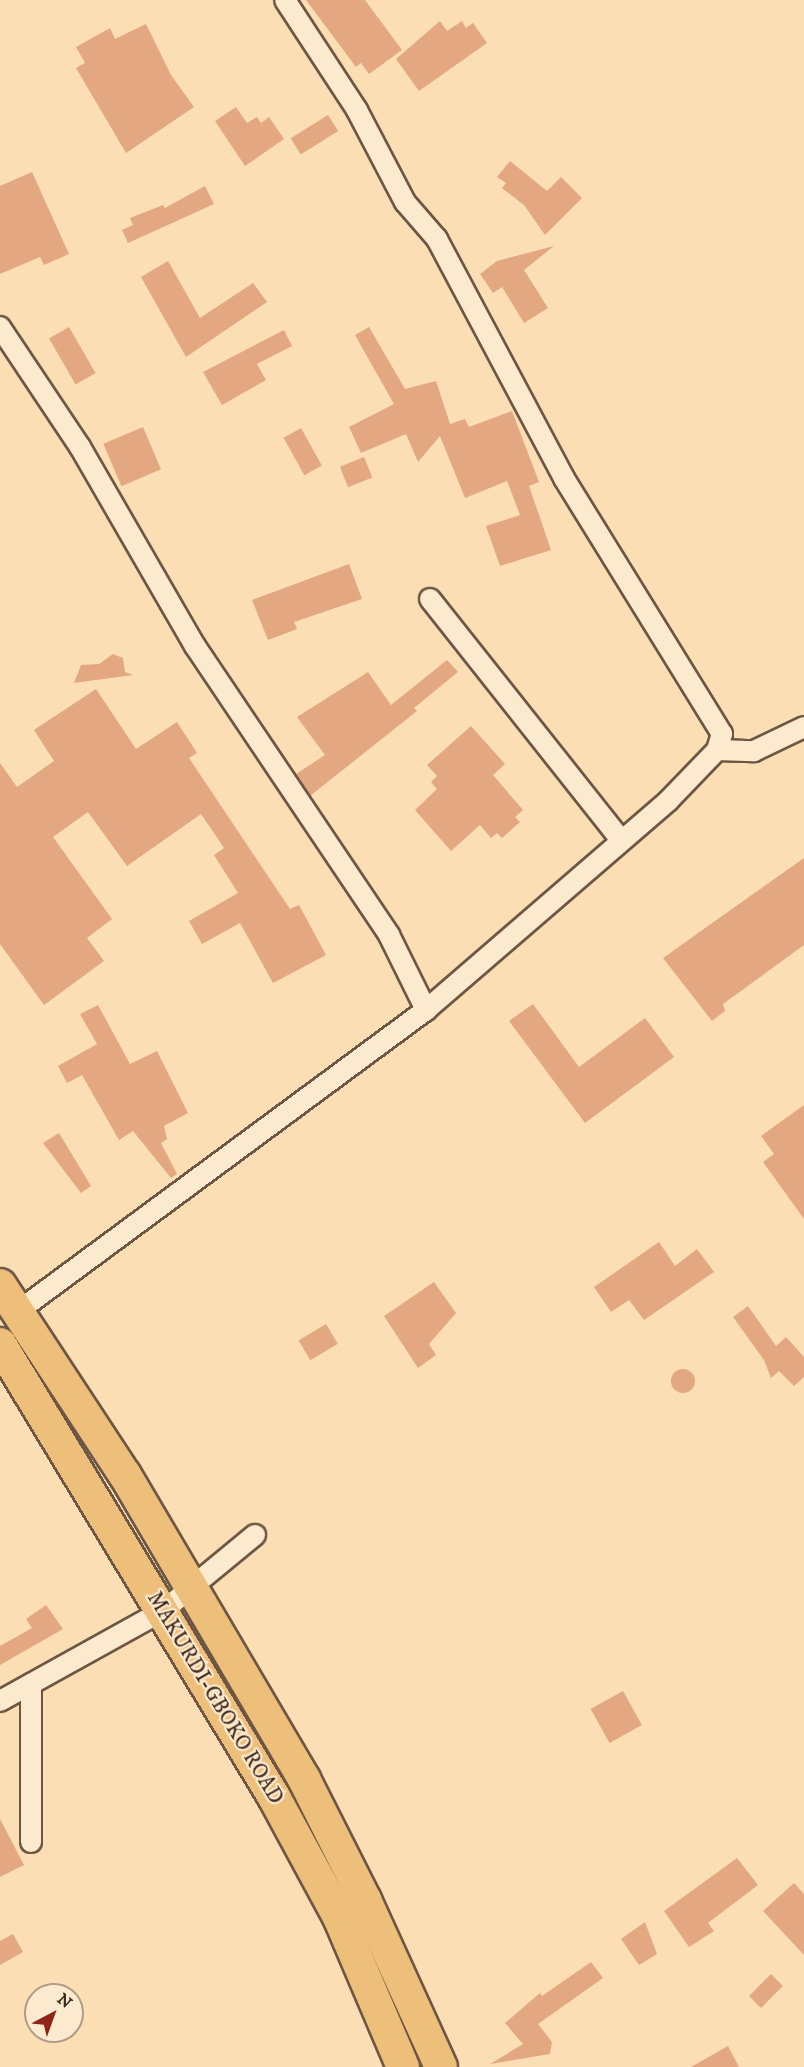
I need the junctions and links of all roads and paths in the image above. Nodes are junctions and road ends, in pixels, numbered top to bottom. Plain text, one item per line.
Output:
1 (285, 0) edge
2 (0, 327) edge
3 (430, 600) dead end
4 (804, 727) edge
5 (717, 750) junction
6 (621, 840) junction
7 (426, 1010) junction
8 (0, 1285) edge
9 (17, 1312) junction
10 (0, 1344) edge
11 (255, 1535) dead end
12 (194, 1589) junction
13 (164, 1610) junction
14 (31, 1684) junction
15 (0, 1701) edge
16 (32, 1842) dead end
17 (402, 2067) edge
18 (441, 2067) edge

1 - 5 street
2 - 7 street
3 - 6 street
4 - 5 street
5 - 6 street
6 - 7 street
7 - 9 street
8 - 9 main road
9 - 12 main road
10 - 13 main road, MAKURDI-GBOKO ROAD
11 - 12 street
12 - 13 street
12 - 18 main road
13 - 14 street
13 - 17 main road, MAKURDI-GBOKO ROAD
14 - 15 street
14 - 16 street

